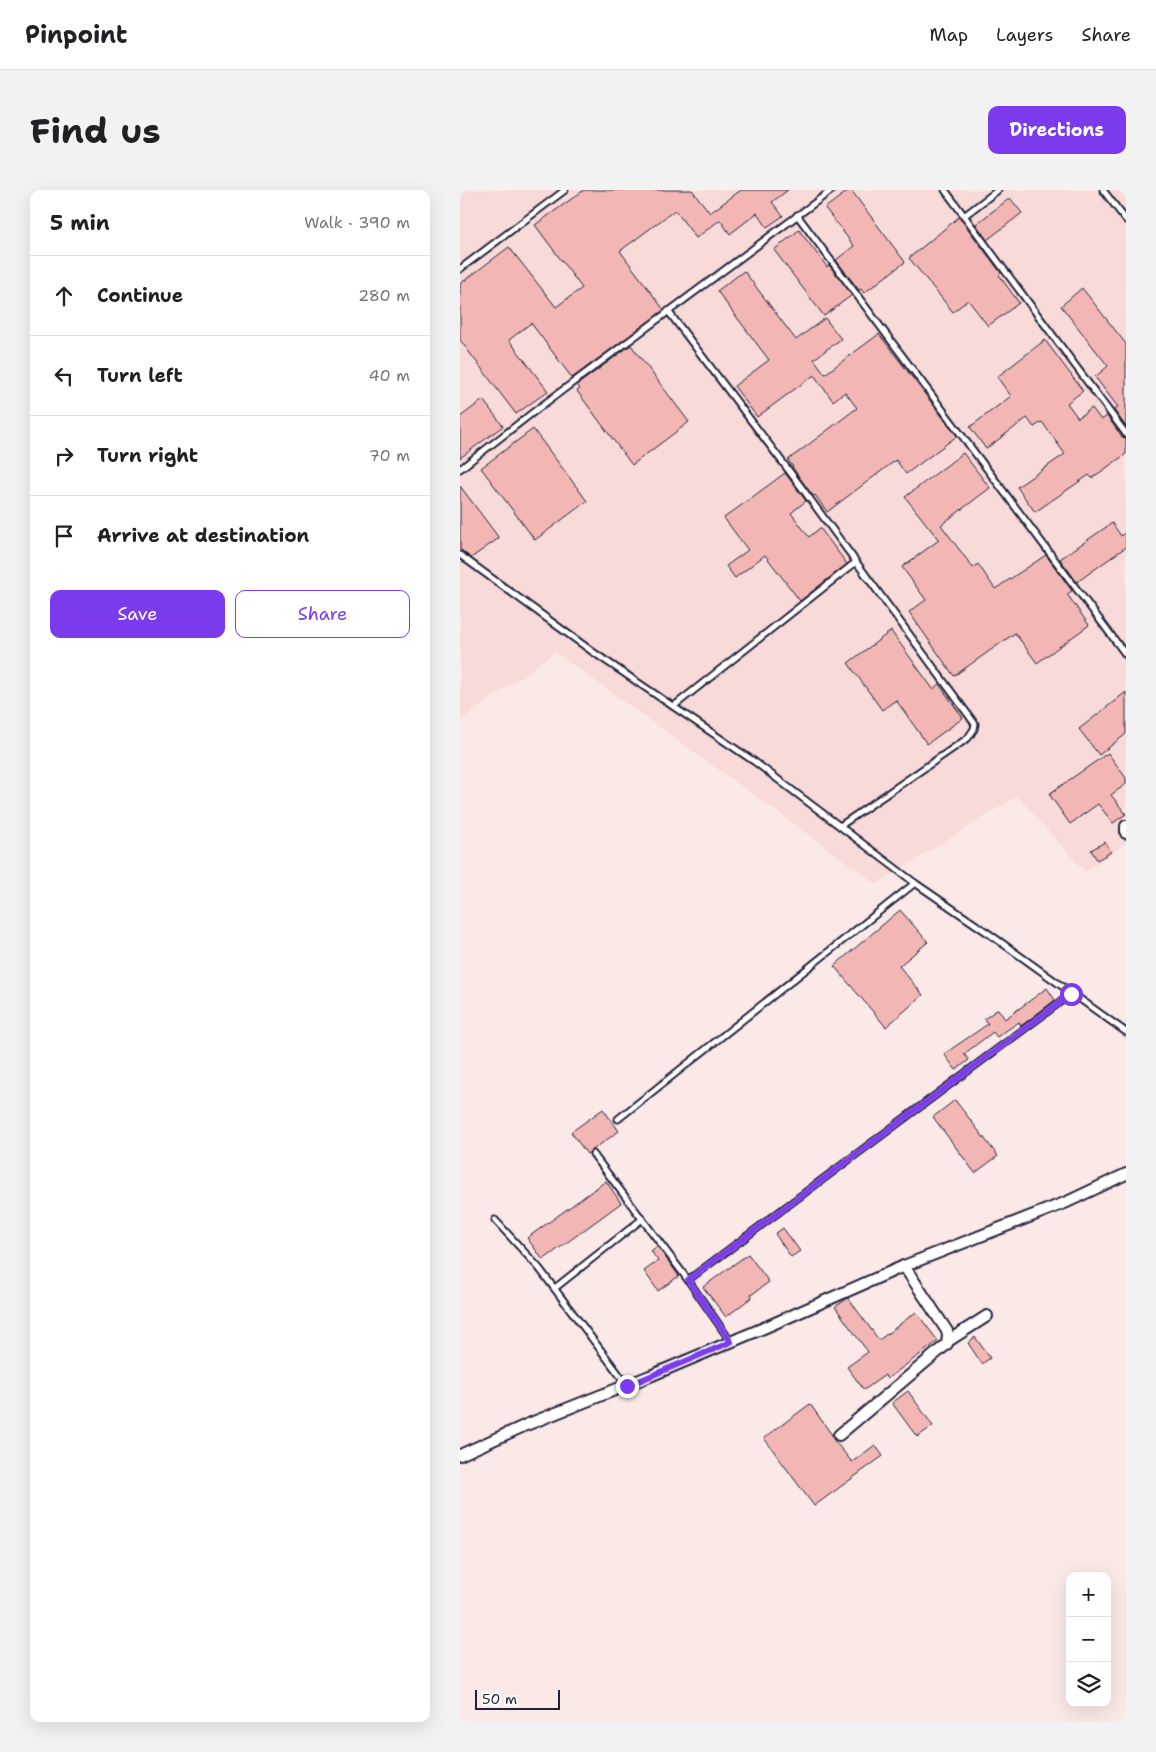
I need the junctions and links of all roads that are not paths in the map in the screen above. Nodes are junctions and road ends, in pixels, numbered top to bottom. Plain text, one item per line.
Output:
1 (565, 190) edge
2 (832, 190) edge
3 (945, 190) edge
4 (998, 190) edge
5 (1103, 190) edge
6 (797, 215) junction
7 (964, 216) junction
8 (1126, 220) edge
9 (460, 269) edge
10 (668, 311) junction
11 (1126, 434) edge
12 (460, 470) edge
13 (460, 555) edge
14 (856, 562) junction
15 (1126, 655) edge
16 (674, 706) junction
17 (840, 826) junction
18 (1126, 826) edge
19 (1126, 833) edge
20 (915, 883) junction
21 (1071, 994) junction
22 (1126, 1032) edge
23 (618, 1120) dead end
24 (593, 1154) dead end
25 (1126, 1174) edge
26 (495, 1220) dead end
27 (641, 1220) junction
28 (904, 1266) junction
29 (688, 1280) junction
30 (554, 1288) junction
31 (987, 1316) dead end
32 (948, 1341) junction
33 (731, 1342) junction
34 (627, 1386) junction
35 (839, 1435) dead end
36 (460, 1455) edge

1 - 9 lane
2 - 6 lane
3 - 7 lane
4 - 7 lane
5 - 8 lane
6 - 10 lane
6 - 15 lane
7 - 11 lane
10 - 12 lane
10 - 14 lane
13 - 16 lane
14 - 16 lane
14 - 17 lane
16 - 17 lane
17 - 20 lane
18 - 19 street
20 - 21 lane
20 - 23 lane
21 - 22 lane
21 - 29 lane
24 - 27 lane
25 - 28 street
26 - 30 lane
27 - 29 lane
27 - 30 lane
28 - 32 street
28 - 33 street
29 - 33 lane
30 - 34 lane
31 - 32 street
32 - 35 street
33 - 34 street
34 - 36 street

